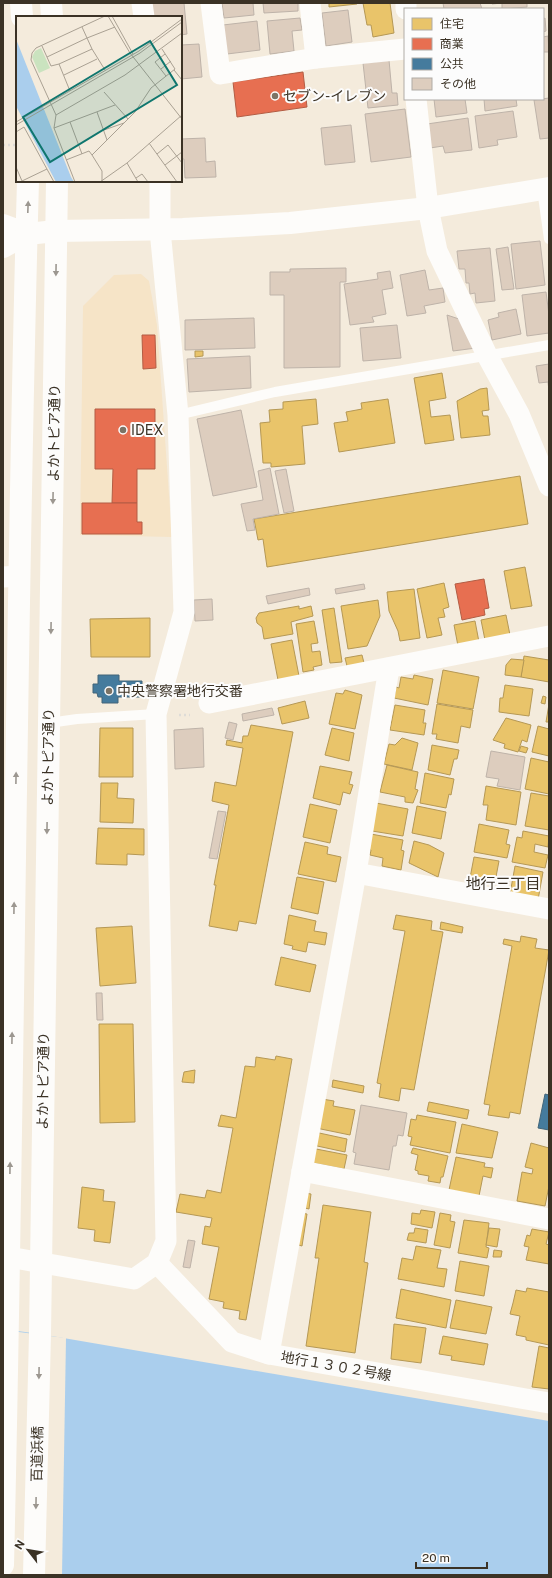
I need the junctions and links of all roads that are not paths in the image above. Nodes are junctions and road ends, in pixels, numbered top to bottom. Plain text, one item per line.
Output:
1 (21, 3) edge
2 (52, 3) edge
3 (142, 3) edge
4 (211, 3) edge
5 (310, 3) edge
6 (22, 16) edge
7 (52, 16) edge
8 (144, 16) edge
9 (404, 49) edge
10 (316, 58) junction
11 (416, 100) edge
12 (28, 182) edge
13 (57, 182) edge
14 (160, 182) edge
15 (545, 188) edge
16 (428, 208) junction
17 (3, 225) edge
18 (160, 230) junction
19 (56, 231) junction
20 (27, 234) junction
21 (549, 239) edge
22 (3, 246) edge
23 (549, 345) edge
24 (488, 357) junction
25 (178, 415) junction
26 (549, 486) edge
27 (11, 576) edge
28 (549, 636) edge
29 (389, 668) junction
30 (209, 703) road end
31 (156, 714) junction
32 (49, 724) junction
33 (356, 873) junction
34 (549, 909) edge
35 (8, 1004) edge
36 (302, 1171) junction
37 (549, 1219) edge
38 (6, 1256) edge
39 (40, 1263) junction
40 (157, 1263) junction
41 (40, 1334) joint
42 (269, 1354) junction
43 (549, 1403) edge
44 (3, 1564) edge
45 (34, 1575) edge

1 - 6 street
2 - 7 street
3 - 8 street
4 - 10 street
5 - 10 street
9 - 10 street
11 - 16 street
20 -> 12 street
13 - 19 street, よかトピア通り
14 - 18 street
15 - 16 street
15 - 21 lane
16 - 18 street
16 - 24 street
17 - 20 street
18 - 19 street
18 - 25 street
19 - 20 street
19 -> 32 street, よかトピア通り
20 - 22 street
20 - 27 street
23 - 24 lane
24 - 25 lane
24 - 26 street
25 - 31 street
35 -> 27 street
28 - 29 street
29 - 30 street
29 - 33 street
31 - 32 lane
31 - 40 street
32 -> 39 street, よかトピア通り
33 - 34 street
33 - 36 street
38 -> 35 street
36 - 37 street
36 - 42 street
38 - 39 street
38 - 44 street
39 - 40 street
39 - 41 street, よかトピア通り
40 - 42 street, 地行１３０２号線
41 -> 45 street, 百道浜橋
42 - 43 street, 地行１３０２号線

